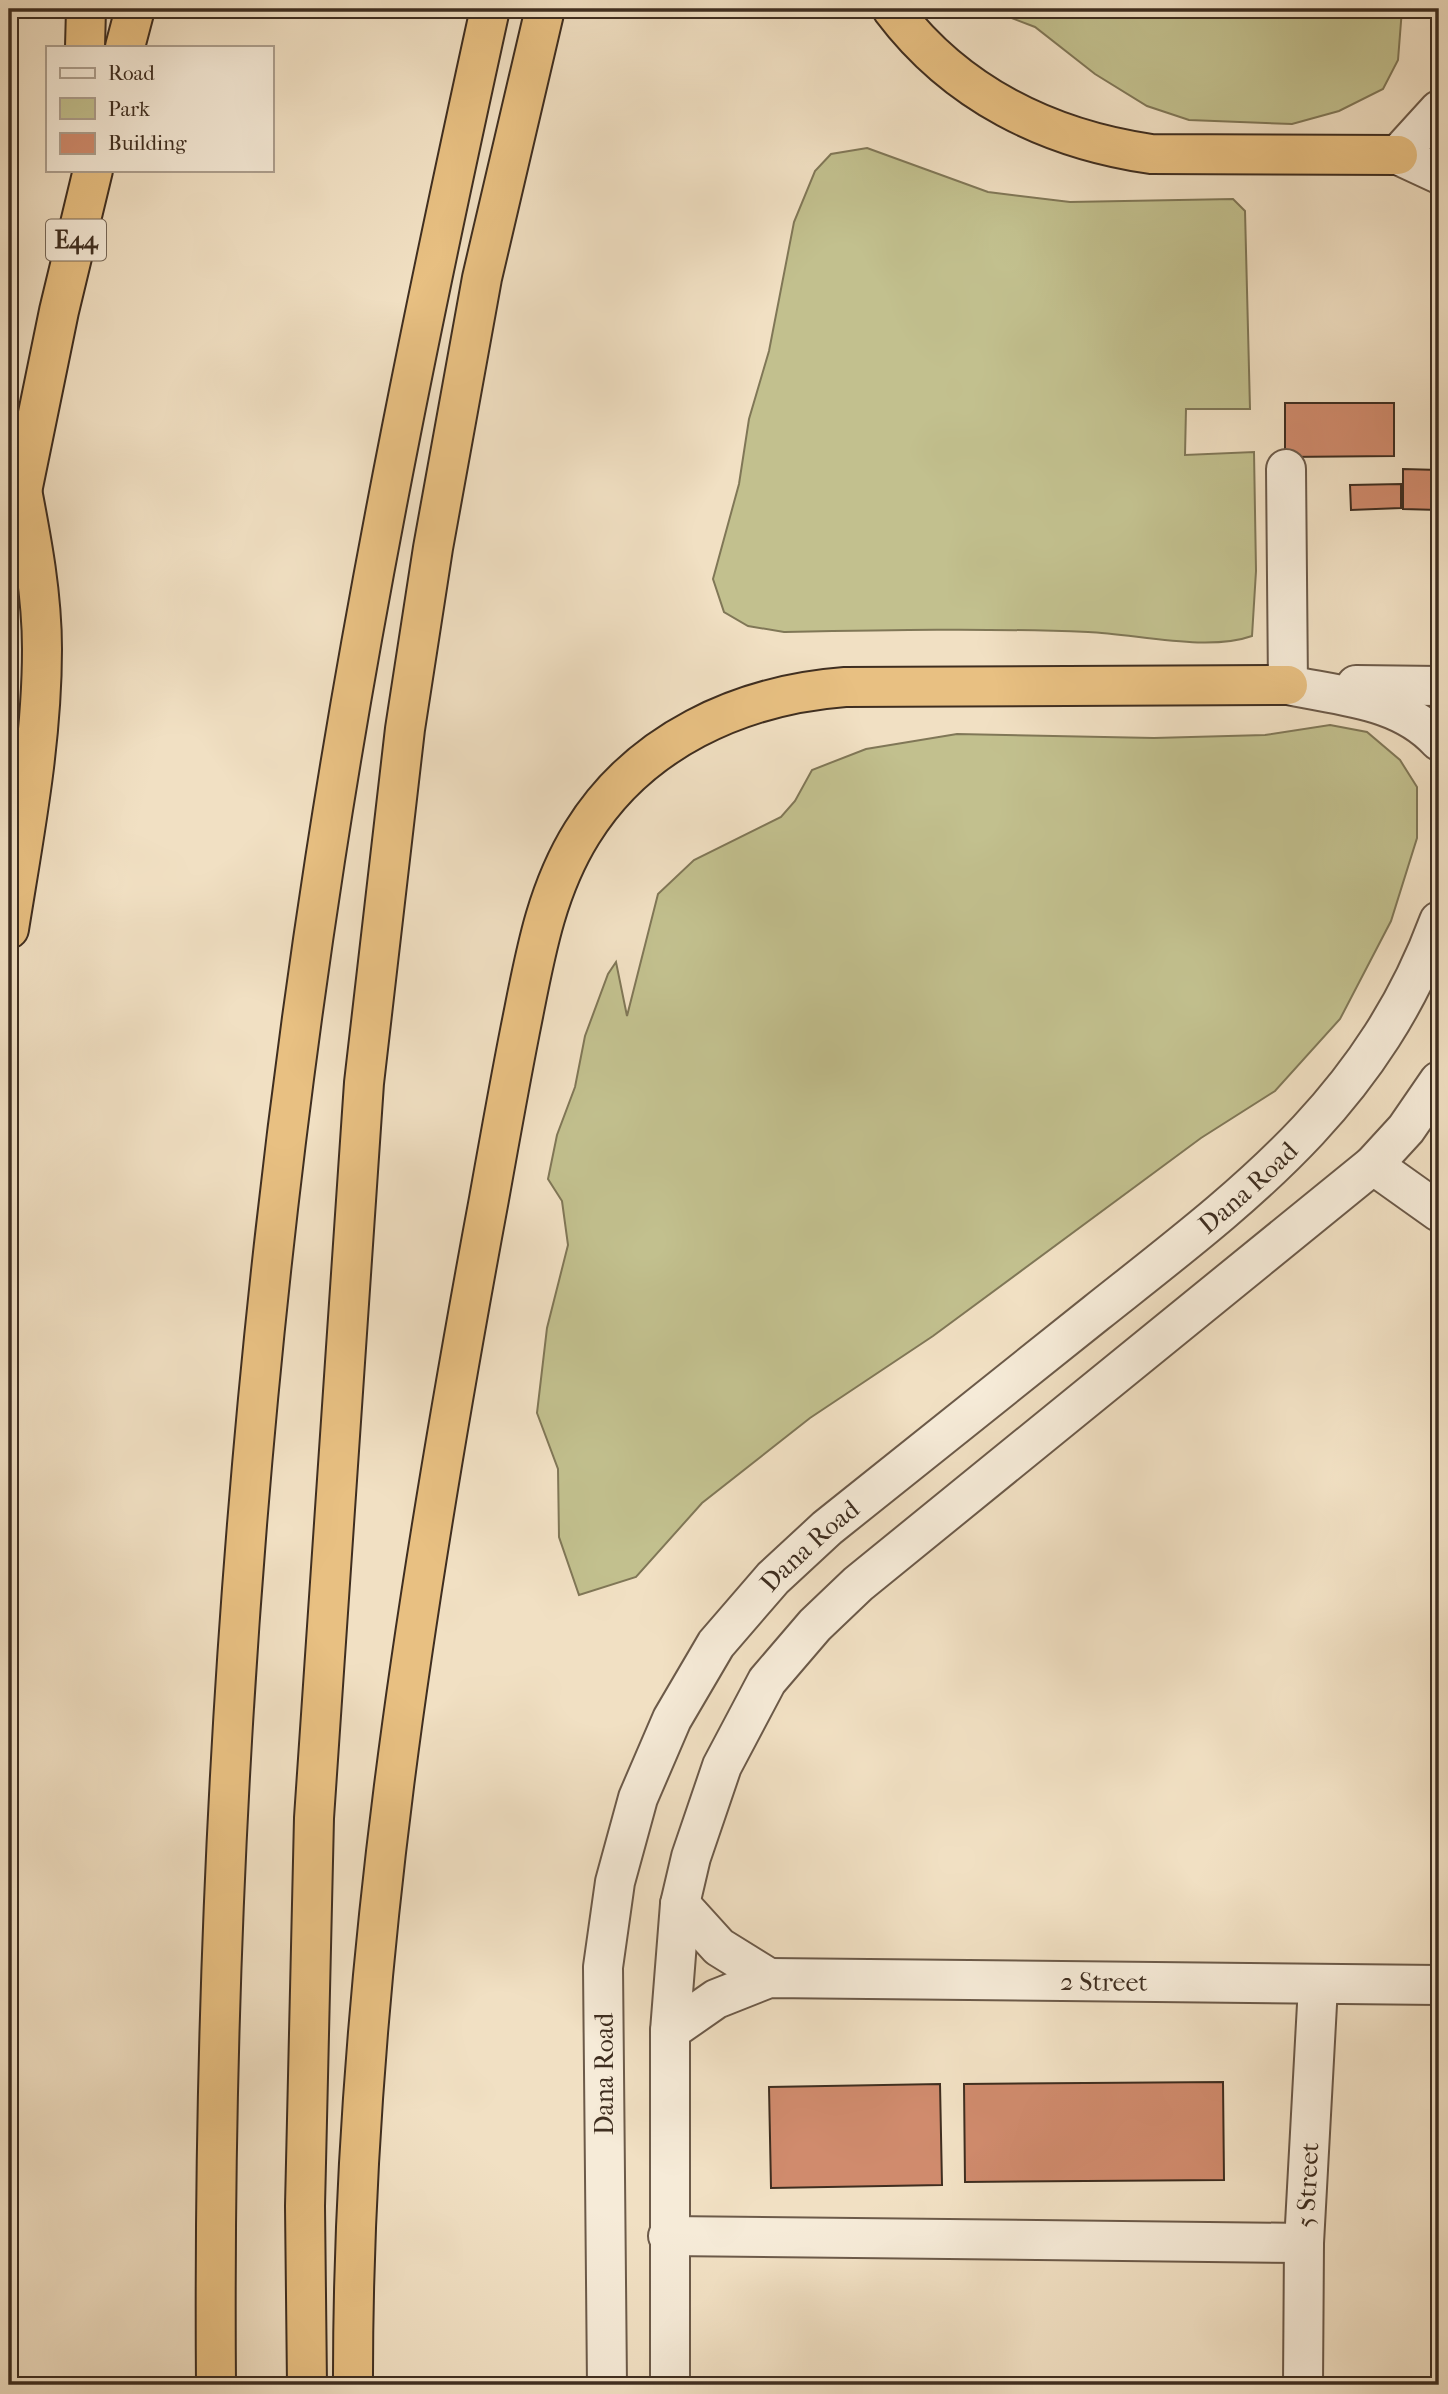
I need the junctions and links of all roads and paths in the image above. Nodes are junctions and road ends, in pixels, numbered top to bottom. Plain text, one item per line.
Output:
1 (86, 9) edge
2 (135, 9) edge
3 (490, 9) edge
4 (545, 9) edge
5 (892, 9) edge
6 (85, 46) edge
7 (125, 46) edge
8 (1439, 110) edge
9 (1398, 155) junction
10 (1439, 155) edge
11 (93, 172) edge
12 (1439, 174) edge
13 (1286, 469) dead end
14 (22, 490) junction
15 (9, 562) edge
16 (1287, 685) junction
17 (1439, 686) edge
18 (1439, 741) edge
19 (1439, 921) edge
20 (9, 929) edge
21 (1439, 1082) edge
22 (1373, 1165) junction
23 (1439, 1212) edge
24 (680, 1904) junction
25 (769, 1978) junction
26 (1439, 1985) edge
27 (1318, 1986) junction
28 (670, 2031) junction
29 (668, 2236) junction
30 (1304, 2243) junction
31 (216, 2385) edge
32 (307, 2385) edge
33 (353, 2385) edge
34 (607, 2385) edge
35 (670, 2385) edge
36 (1303, 2385) edge

1 - 6 highway
2 - 7 highway
3 - 31 highway
4 - 32 highway
5 - 9 highway
8 - 9 street
9 - 10 street
9 - 12 street
11 - 14 highway, E44
13 - 16 street
14 - 15 highway, E44
14 - 20 highway
16 - 17 street
16 - 18 street
16 - 33 highway
19 - 34 street, Dana Road
21 - 22 street
22 - 23 street
22 - 24 street
24 - 25 street
24 - 28 street
25 - 27 street, 2 Street
25 - 28 street, 2 Street
26 - 27 street, 2 Street
27 - 30 street, 5 Street
28 - 29 street
29 - 30 street
29 - 35 street
30 - 36 street, 5 Street

